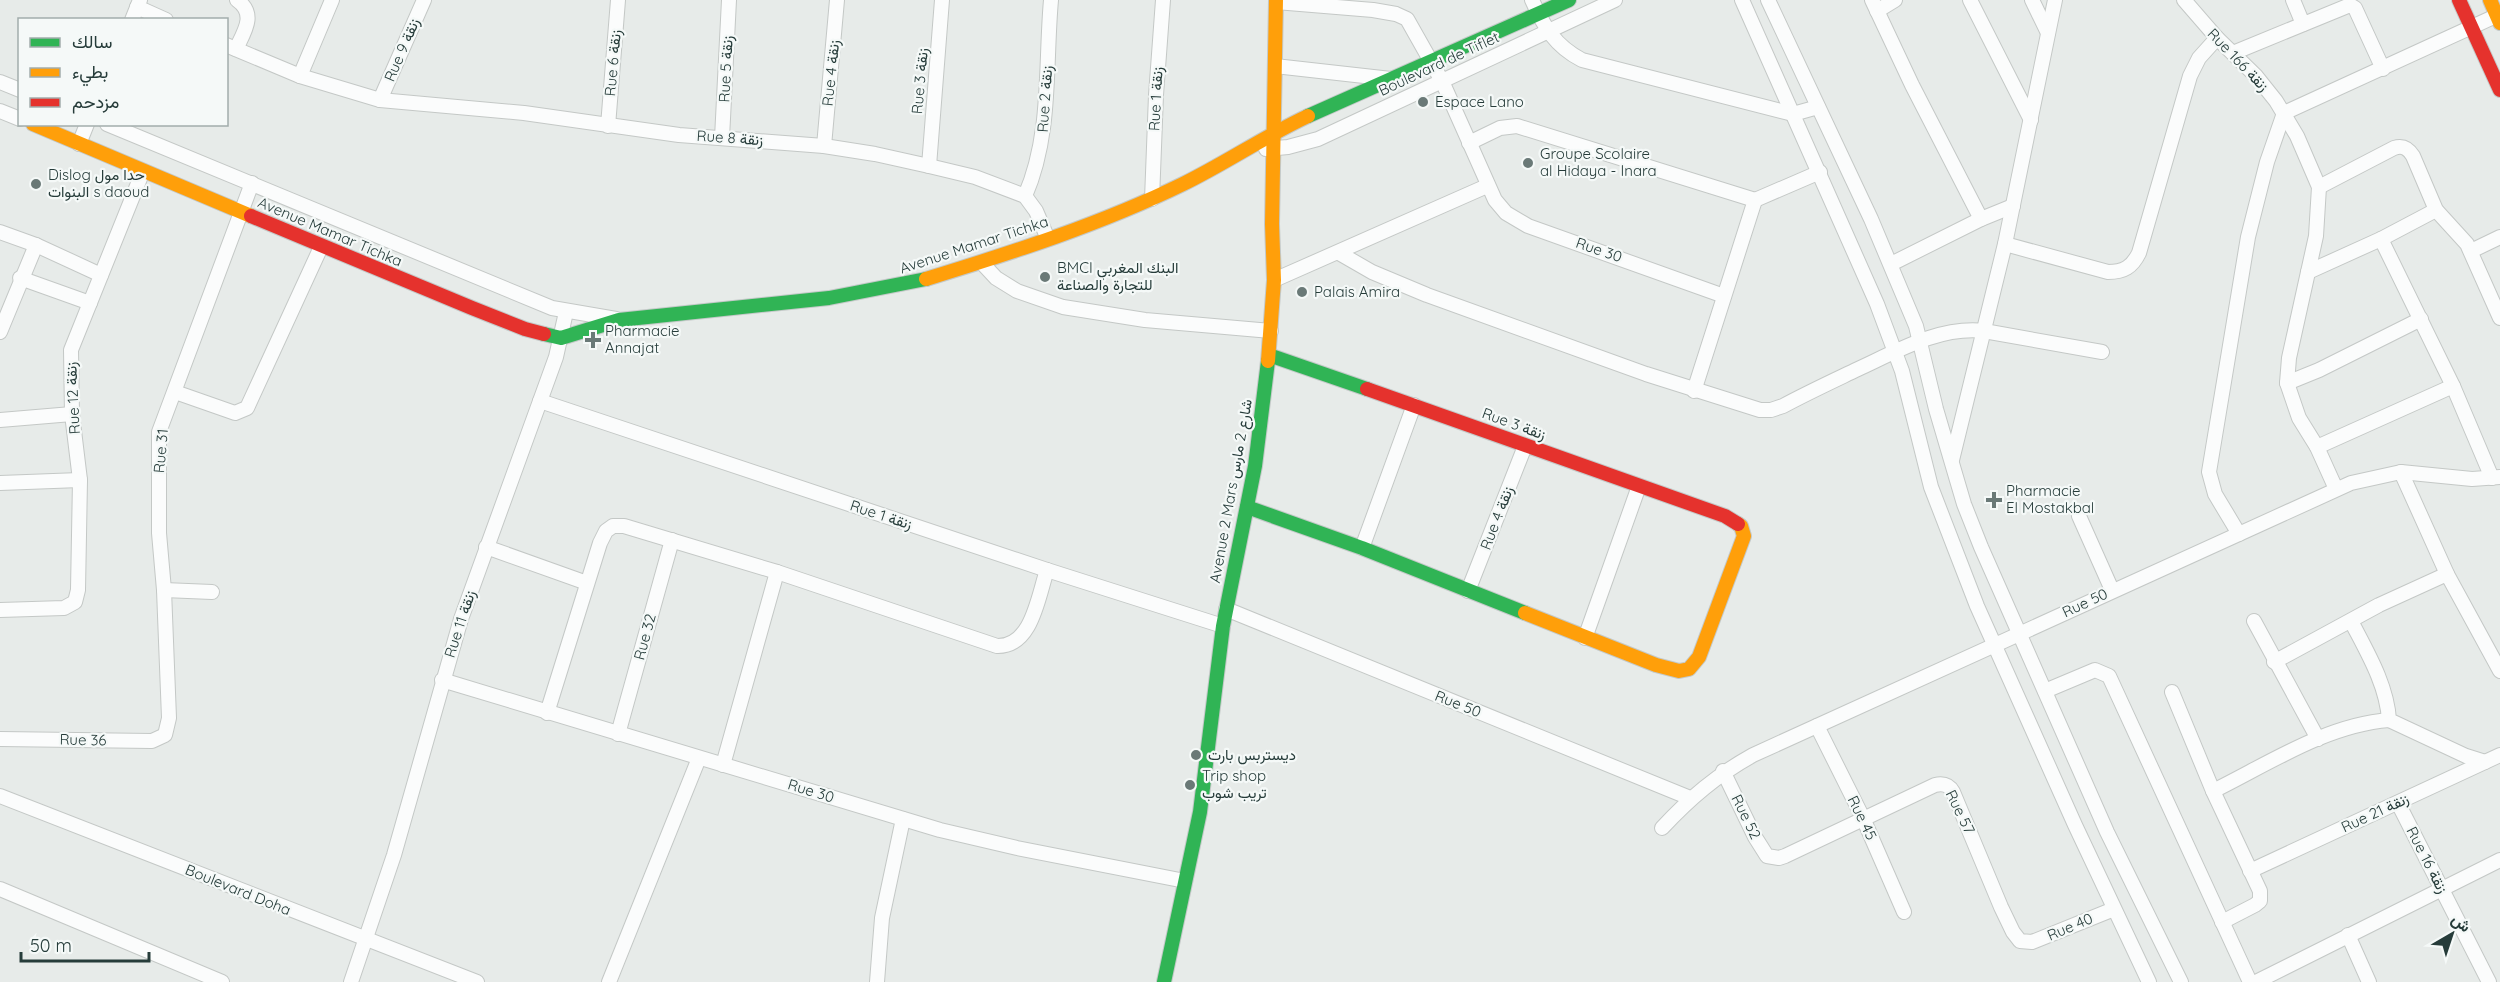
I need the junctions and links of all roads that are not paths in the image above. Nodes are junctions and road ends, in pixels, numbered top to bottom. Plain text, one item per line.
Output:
1 (237, 0) edge
2 (332, 0) edge
3 (424, 0) edge
4 (618, 0) edge
5 (729, 0) edge
6 (837, 0) edge
7 (942, 0) edge
8 (1051, 0) edge
9 (1163, 0) edge
10 (1532, 0) edge
11 (1569, 0) edge
12 (1615, 0) edge
13 (1742, 0) edge
14 (1768, 0) edge
15 (1895, 0) edge
16 (1970, 0) edge
17 (2032, 0) edge
18 (2055, 0) edge
19 (2184, 0) edge
20 (2293, 0) edge
21 (2459, 0) edge
22 (2490, 0) edge
23 (1276, 1) edge
24 (1874, 5) edge
25 (136, 9) edge
26 (1538, 14) junction
27 (2499, 17) edge
28 (161, 18) edge
29 (2303, 24) junction
30 (2472, 26) junction
31 (1547, 32) junction
32 (2048, 33) junction
33 (2217, 38) junction
34 (231, 47) edge
35 (2233, 53) junction
36 (1432, 62) junction
37 (1275, 66) junction
38 (2383, 69) junction
39 (300, 76) junction
40 (1394, 79) junction
41 (1442, 81) junction
42 (0, 82) edge
43 (18, 89) edge
44 (2500, 90) edge
45 (380, 100) junction
46 (1818, 107) junction
47 (0, 111) edge
48 (2284, 113) junction
49 (1793, 114) junction
50 (18, 118) edge
51 (2031, 120) junction
52 (38, 126) edge
53 (86, 126) edge
54 (112, 126) edge
55 (608, 126) junction
56 (1274, 134) junction
57 (722, 138) junction
58 (1469, 143) junction
59 (79, 144) junction
60 (824, 146) junction
61 (1251, 148) junction
62 (1273, 150) junction
63 (929, 165) junction
64 (143, 171) junction
65 (1820, 172) junction
66 (252, 183) junction
67 (1487, 186) junction
68 (2319, 187) junction
69 (1025, 196) junction
70 (1152, 199) junction
71 (1755, 200) junction
72 (2013, 206) junction
73 (2436, 210) junction
74 (240, 212) junction
75 (1981, 219) junction
76 (0, 232) edge
77 (2500, 237) edge
78 (2381, 238) junction
79 (1048, 239) junction
80 (2004, 244) junction
81 (36, 245) junction
82 (321, 247) junction
83 (2470, 251) junction
84 (1339, 253) junction
85 (982, 262) junction
86 (1891, 264) junction
87 (2308, 272) junction
88 (101, 275) junction
89 (21, 278) junction
90 (1274, 280) junction
91 (1724, 296) junction
92 (90, 303) junction
93 (566, 312) junction
94 (2500, 318) edge
95 (2421, 319) junction
96 (619, 320) junction
97 (1271, 331) junction
98 (1984, 331) junction
99 (0, 332) edge
100 (561, 338) junction
101 (1921, 342) junction
102 (1895, 352) junction
103 (2102, 352) dead end
104 (1269, 356) junction
105 (2287, 382) junction
106 (2453, 386) junction
107 (1694, 391) junction
108 (175, 392) junction
109 (540, 401) junction
110 (1414, 405) junction
111 (72, 414) junction
112 (0, 420) edge
113 (1525, 446) junction
114 (2317, 447) junction
115 (1952, 461) junction
116 (2401, 472) junction
117 (2496, 478) edge
118 (80, 480) junction
119 (0, 483) edge
120 (1639, 486) junction
121 (2337, 489) junction
122 (1247, 507) junction
123 (2079, 516) dead end
124 (2239, 534) junction
125 (672, 540) junction
126 (486, 547) junction
127 (1362, 548) junction
128 (1047, 570) junction
129 (777, 572) junction
130 (2447, 574) junction
131 (587, 584) junction
132 (164, 590) junction
133 (2112, 590) junction
134 (1468, 591) junction
135 (212, 592) dead end
136 (1226, 609) junction
137 (0, 610) edge
138 (2254, 621) dead end
139 (2351, 621) junction
140 (1223, 626) junction
141 (2019, 634) junction
142 (1585, 638) junction
143 (1995, 645) junction
144 (2274, 662) junction
145 (2500, 671) edge
146 (442, 680) junction
147 (2045, 691) junction
148 (2172, 692) dead end
149 (547, 713) junction
150 (2389, 720) junction
151 (1817, 726) junction
152 (618, 734) junction
153 (165, 735) joint
154 (0, 739) edge
155 (2318, 739) junction
156 (2500, 755) edge
157 (699, 758) junction
158 (2485, 762) junction
159 (723, 765) junction
160 (1724, 771) junction
161 (2212, 791) junction
162 (0, 796) edge
163 (1690, 798) junction
164 (2398, 803) junction
165 (1863, 818) junction
166 (903, 819) junction
167 (1662, 828) dead end
168 (1774, 858) joint
169 (2500, 860) edge
170 (2250, 872) junction
171 (1185, 881) junction
172 (0, 889) edge
173 (2442, 890) junction
174 (2114, 909) junction
175 (1904, 912) dead end
176 (2222, 922) junction
177 (2348, 935) junction
178 (366, 940) junction
179 (2025, 943) joint
180 (222, 982) edge
181 (351, 982) edge
182 (477, 982) edge
183 (609, 982) edge
184 (877, 982) edge
185 (1164, 982) edge
186 (2149, 982) edge
187 (2181, 982) edge
188 (2250, 982) edge
189 (2256, 982) edge
190 (2369, 982) edge
191 (2488, 982) edge

1 - 34 street
2 - 39 street
3 - 45 street, Rue 9 زنقة
4 - 55 street, Rue 6 زنقة
5 - 57 street, Rue 5 زنقة
6 - 60 street, Rue 4 زنقة
7 - 63 street, Rue 3 زنقة
8 - 69 street, Rue 2 زنقة
9 - 70 street, Rue 1 زنقة
10 - 26 street
11 - 26 street, Boulevard de Tiflet
12 - 31 street, Boulevard de Tiflet
13 - 49 street
14 - 46 street
15 - 24 street
16 - 51 street
17 - 32 street
18 - 32 street
19 - 33 street, Rue 166 زنقة
20 - 29 street
21 - 30 street
22 - 27 street
23 - 36 street, Rue 30
23 - 37 street, Avenue 2 Mars شارع 2 مارس
24 - 75 street
25 - 28 street
26 - 31 street
26 - 36 street, Boulevard de Tiflet
27 - 30 street
29 - 35 street
29 - 38 street
30 - 38 street
30 - 44 street
31 - 41 street, Boulevard de Tiflet
31 - 49 street
32 - 51 street
33 - 35 street, Rue 166 زنقة
33 - 80 street
34 - 39 street, Rue 8 زنقة
35 - 48 street, Rue 166 زنقة
36 - 40 street, Boulevard de Tiflet
36 - 41 street, Rue 30
37 - 40 street
37 - 56 street, Avenue 2 Mars شارع 2 مارس
38 - 48 street
39 - 45 street, Rue 8 زنقة
40 - 56 street, Boulevard de Tiflet
41 - 58 street, Rue 30
41 - 62 street, Boulevard de Tiflet
42 - 43 street
45 - 55 street, Rue 8 زنقة
46 - 49 street
46 - 86 street
47 - 50 street
48 - 68 street, Rue 166 زنقة
48 - 124 street
49 - 65 street
51 - 72 street
52 - 59 street, Avenue Mamar Tichka
53 - 59 street
54 - 66 street, Avenue Mamar Tichka
55 - 57 street, Rue 8 زنقة
56 - 61 street, Avenue Mamar Tichka
56 - 62 street, Avenue 2 Mars شارع 2 مارس
57 - 60 street, Rue 8 زنقة
58 - 67 street, Rue 30
58 - 71 street
59 - 64 street, Avenue Mamar Tichka
60 - 63 street, Rue 8 زنقة
61 - 62 street
61 - 70 street, Avenue Mamar Tichka
62 - 90 street, Avenue 2 Mars شارع 2 مارس
63 - 69 street, Rue 8 زنقة
64 - 74 street, Avenue Mamar Tichka
64 - 88 street, Rue 12 زنقة
65 - 71 street
65 - 102 street
66 - 74 street, Rue 31
66 - 93 street, Avenue Mamar Tichka
67 - 84 street
67 - 91 street, Rue 30
68 - 73 street
68 - 87 street
69 - 79 street
70 - 79 street, Avenue Mamar Tichka
71 - 91 street
72 - 75 street
72 - 80 street
73 - 78 street
73 - 83 street
74 - 82 street, Avenue Mamar Tichka
74 - 108 street, Rue 31
75 - 86 street
76 - 81 street
77 - 83 street
78 - 87 street
78 - 95 street
79 - 85 street, Avenue Mamar Tichka
80 - 98 street
81 - 88 street
81 - 89 street
82 - 100 street, Avenue Mamar Tichka
82 - 108 street
83 - 94 street
84 - 90 street
84 - 107 street
85 - 96 street, Avenue Mamar Tichka
85 - 97 street
86 - 101 street
87 - 105 street
88 - 92 street, Rue 12 زنقة
89 - 92 street
89 - 99 street
90 - 97 street, Avenue 2 Mars شارع 2 مارس
91 - 107 street
92 - 111 street, Rue 12 زنقة
93 - 96 street, Avenue Mamar Tichka
93 - 100 street, Rue 11 زنقة
95 - 105 street
95 - 106 street
96 - 100 street, Avenue Mamar Tichka
97 - 104 street, Avenue 2 Mars شارع 2 مارس
98 - 101 street
98 - 103 street
98 - 115 street
100 - 109 street, Rue 11 زنقة
101 - 102 street
101 - 115 street
102 - 107 street
102 - 143 street
104 - 110 street, Rue 3 زنقة
104 - 122 street, Avenue 2 Mars شارع 2 مارس
105 - 114 street
106 - 114 street
106 - 117 street
108 - 132 street, Rue 31
109 - 126 street, Rue 11 زنقة
109 - 128 street, Rue 1 زنقة
110 - 113 street, Rue 3 زنقة
110 - 127 street
111 - 112 street
111 - 118 street, Rue 12 زنقة
113 - 120 street, Rue 3 زنقة
113 - 134 street, Rue 4 زنقة
114 - 121 street
115 - 141 street
116 - 117 street, Rue 50
116 - 121 street, Rue 50
116 - 130 street
118 - 119 street
118 - 137 street, Rue 12 زنقة
120 - 142 street
120 - 142 street, Rue 3 زنقة
121 - 124 street, Rue 50
122 - 127 street
122 - 136 street, Avenue 2 Mars شارع 2 مارس
123 - 133 street
124 - 133 street, Rue 50
125 - 129 street
125 - 131 street
125 - 152 street, Rue 32
126 - 131 street
126 - 146 street, Rue 11 زنقة
127 - 134 street
128 - 129 street
128 - 140 street, Rue 1 زنقة
129 - 159 street
130 - 139 street
130 - 145 street
131 - 149 street
132 - 135 street
132 - 153 street, Rue 31
133 - 141 street, Rue 50
134 - 142 street
136 - 140 street, Avenue 2 Mars شارع 2 مارس
136 - 163 street, Rue 50
138 - 144 street
139 - 144 street
139 - 150 street
140 - 171 street, Avenue 2 Mars شارع 2 مارس
141 - 143 street, Rue 50
141 - 147 street
143 - 151 street, Rue 50
143 - 174 street
144 - 155 street
146 - 149 street, Rue 30
146 - 178 street, Rue 11 زنقة
147 - 176 street
147 - 187 street
148 - 161 street
149 - 152 street, Rue 30
150 - 155 street
150 - 158 street
151 - 160 street, Rue 50
151 - 165 street, Rue 45
152 - 157 street, Rue 30
153 - 154 street, Rue 36
155 - 161 street
156 - 158 street, Rue 21 زنقة
157 - 159 street, Rue 30
157 - 183 street
158 - 164 street, Rue 21 زنقة
159 - 166 street, Rue 30
160 - 163 street, Rue 50
160 - 168 street, Rue 52
161 - 170 street
162 - 178 street, Boulevard Doha
163 - 167 street, Rue 50
164 - 170 street, Rue 21 زنقة
164 - 173 street, Rue 16 زنقة
165 - 168 street, Rue 57
165 - 175 street, Rue 45
165 - 179 street, Rue 57
166 - 171 street, Rue 30
166 - 184 street
169 - 173 street
170 - 176 street
171 - 185 street, Avenue 2 Mars شارع 2 مارس
172 - 180 street
173 - 177 street
173 - 191 street, Rue 16 زنقة
174 - 179 street, Rue 40
174 - 186 street
176 - 188 street
177 - 189 street
177 - 190 street
178 - 181 street
178 - 182 street, Boulevard Doha

